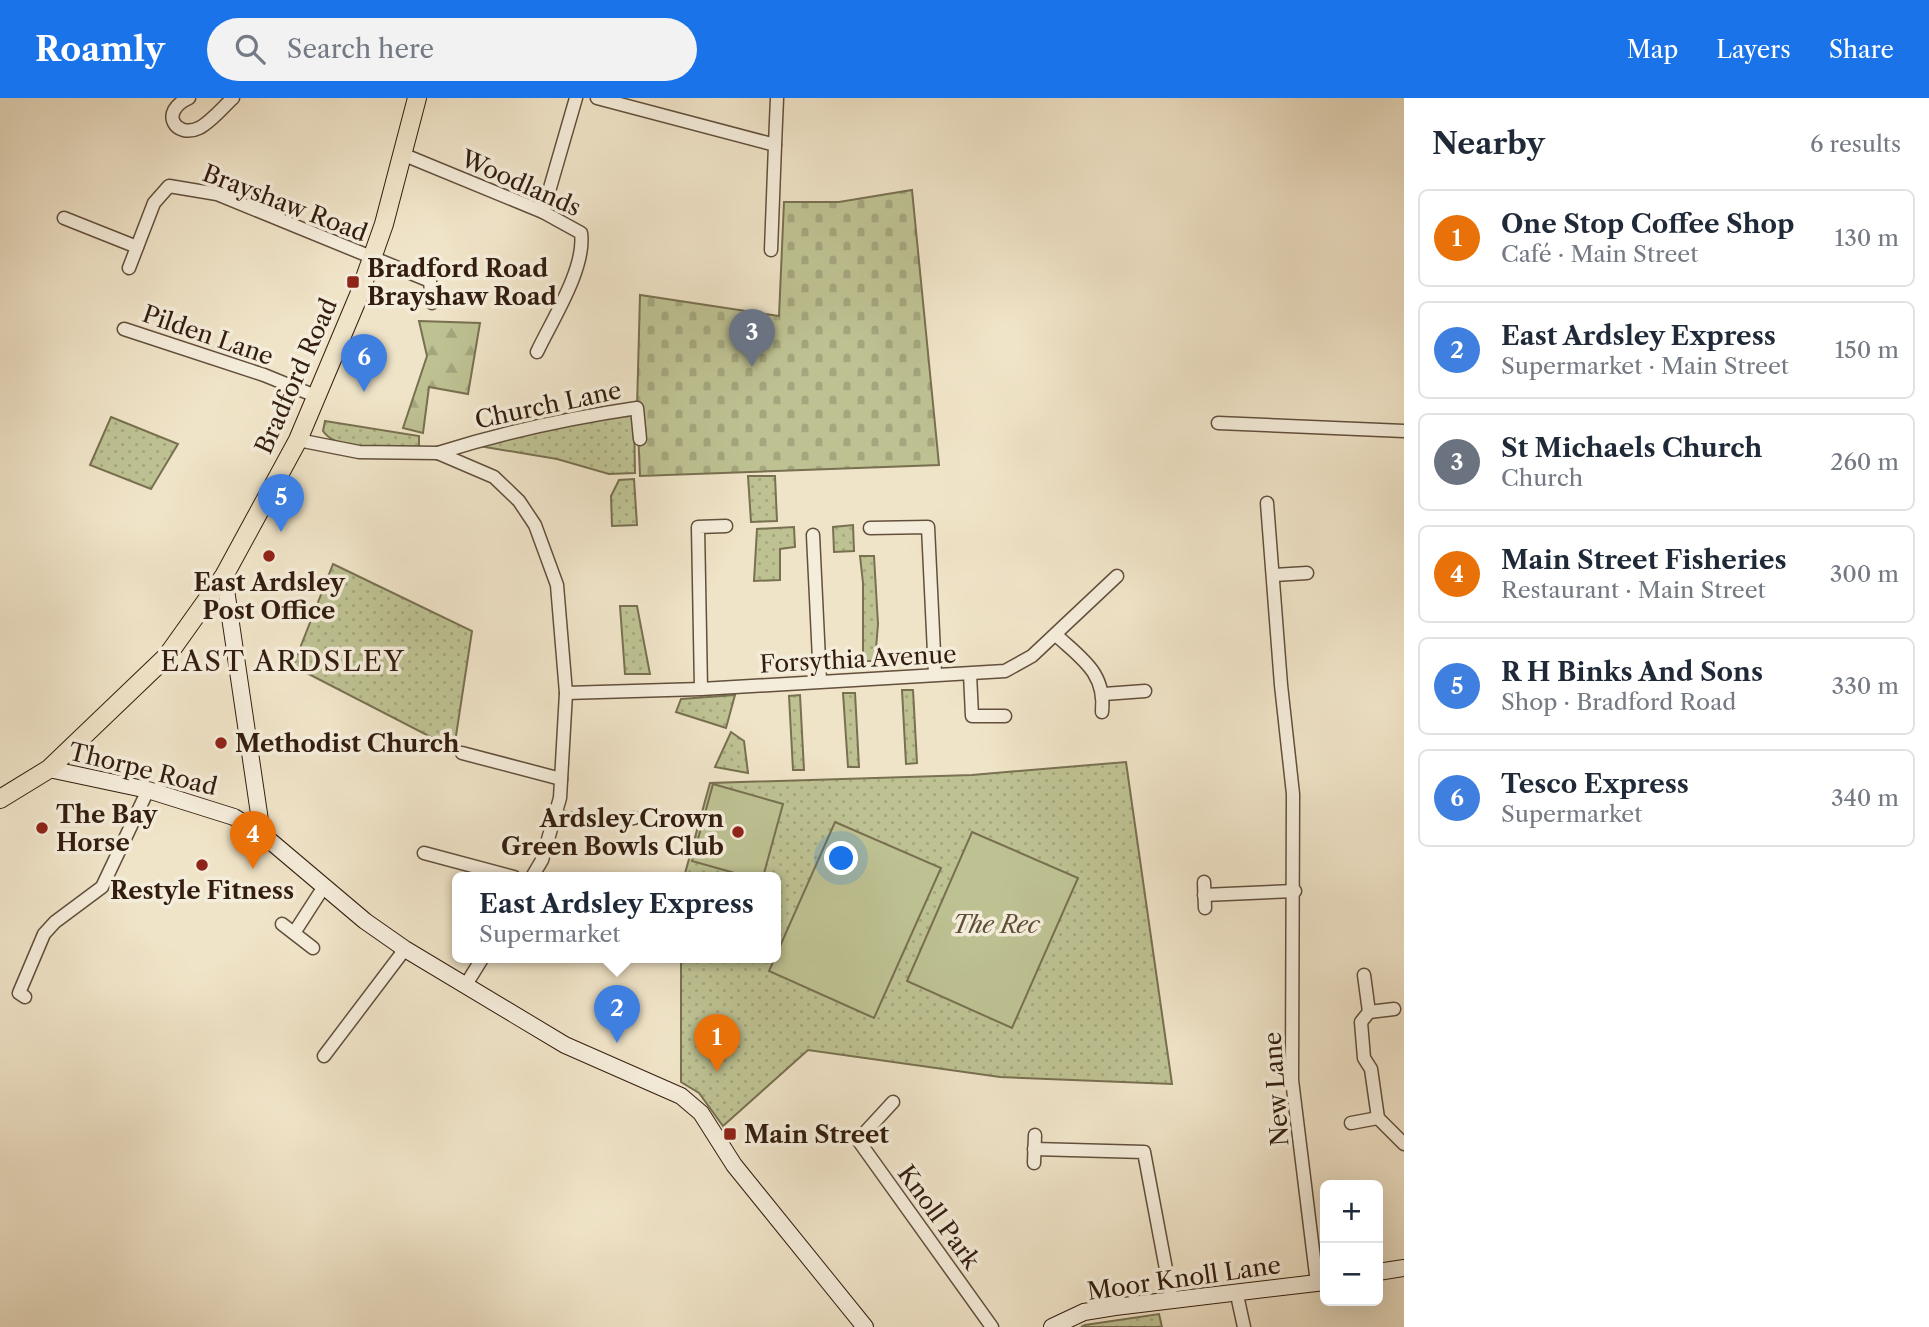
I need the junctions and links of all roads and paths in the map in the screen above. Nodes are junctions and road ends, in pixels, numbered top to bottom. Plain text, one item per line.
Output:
1 (189, 98) edge
2 (233, 98) edge
3 (417, 98) edge
4 (576, 98) edge
5 (597, 98) edge
6 (777, 98) edge
7 (775, 145) junction
8 (402, 154) junction
9 (543, 212) junction
10 (64, 218) dead end
11 (137, 247) junction
12 (771, 250) dead end
13 (372, 258) junction
14 (129, 268) dead end
15 (432, 303) dead end
16 (124, 329) dead end
17 (537, 352) dead end
18 (318, 397) junction
19 (1218, 423) dead end
20 (1404, 431) edge
21 (640, 439) dead end
22 (298, 440) junction
23 (438, 453) junction
24 (1267, 503) dead end
25 (726, 526) dead end
26 (870, 528) dead end
27 (813, 536) dead end
28 (1307, 573) dead end
29 (1274, 575) junction
30 (224, 576) junction
31 (1118, 576) dead end
32 (1056, 635) junction
33 (935, 674) junction
34 (971, 674) junction
35 (820, 681) junction
36 (701, 689) junction
37 (1145, 691) dead end
38 (566, 693) junction
39 (1104, 694) junction
40 (1102, 712) dead end
41 (1005, 716) dead end
42 (480, 745) dead end
43 (462, 754) dead end
44 (477, 759) junction
45 (49, 769) junction
46 (561, 779) junction
47 (148, 790) junction
48 (0, 799) edge
49 (557, 817) junction
50 (634, 818) dead end
51 (262, 834) junction
52 (424, 853) dead end
53 (495, 872) edge
54 (535, 872) edge
55 (323, 888) junction
56 (1295, 891) junction
57 (1205, 895) dead end
58 (282, 924) dead end
59 (294, 933) junction
60 (313, 948) dead end
61 (405, 949) junction
62 (479, 963) edge
63 (1364, 975) dead end
64 (467, 983) junction
65 (26, 997) dead end
66 (1394, 1009) dead end
67 (1369, 1012) junction
68 (324, 1056) dead end
69 (892, 1102) dead end
70 (1378, 1118) junction
71 (1352, 1123) dead end
72 (1035, 1135) dead end
73 (1404, 1144) edge
74 (1034, 1149) junction
75 (1034, 1163) dead end
76 (1404, 1268) edge
77 (1383, 1271) edge
78 (1320, 1275) edge
79 (1320, 1282) edge
80 (1237, 1295) junction
81 (1172, 1301) junction
82 (864, 1327) edge
83 (992, 1327) edge
84 (1052, 1327) edge
85 (1244, 1327) edge

1 - 2 street
3 - 8 main road, Bradford Road
4 - 9 street
5 - 7 street
6 - 7 street
7 - 12 street
8 - 9 street, Woodlands
8 - 13 main road, Bradford Road
9 - 17 street, Woodlands
10 - 11 street
11 - 13 street, Brayshaw Road
11 - 14 street, Brayshaw Road
13 - 15 street
13 - 18 main road, Bradford Road
16 - 18 street, Pilden Lane
18 - 22 main road, Bradford Road
19 - 20 street
21 - 23 street, Church Lane
22 - 23 street
22 - 30 main road, Bradford Road
23 - 38 street
24 - 29 street, New Lane
25 - 36 street
26 - 33 street
27 - 35 street
28 - 29 street
29 - 56 street, New Lane
30 - 45 main road, Bradford Road
30 - 51 street
31 - 32 street, Forsythia Avenue
32 - 34 street, Forsythia Avenue
32 - 39 street
33 - 34 street, Forsythia Avenue
33 - 35 street, Forsythia Avenue
34 - 41 street
35 - 36 street, Forsythia Avenue
36 - 38 street, Forsythia Avenue
37 - 39 street
38 - 46 street
39 - 40 street
42 - 44 street
43 - 44 street
44 - 46 street
45 - 47 street, Thorpe Road
45 - 48 main road, Bradford Road
46 - 49 street
47 - 51 street, Thorpe Road
47 - 65 street
49 - 50 street
49 - 54 street
51 - 55 street
52 - 53 street
55 - 59 street
55 - 61 street
56 - 57 street
56 - 78 street, New Lane
58 - 59 street
59 - 60 street
61 - 64 street
61 - 68 street
62 - 64 street
63 - 67 street
64 - 82 street
66 - 67 street
67 - 70 street
69 - 83 street, Knoll Park
70 - 71 street
70 - 73 street
72 - 74 street
74 - 75 street
74 - 81 street
76 - 77 street
79 - 80 street, Moor Knoll Lane
80 - 81 street, Moor Knoll Lane
80 - 85 street
81 - 84 street, Moor Knoll Lane

